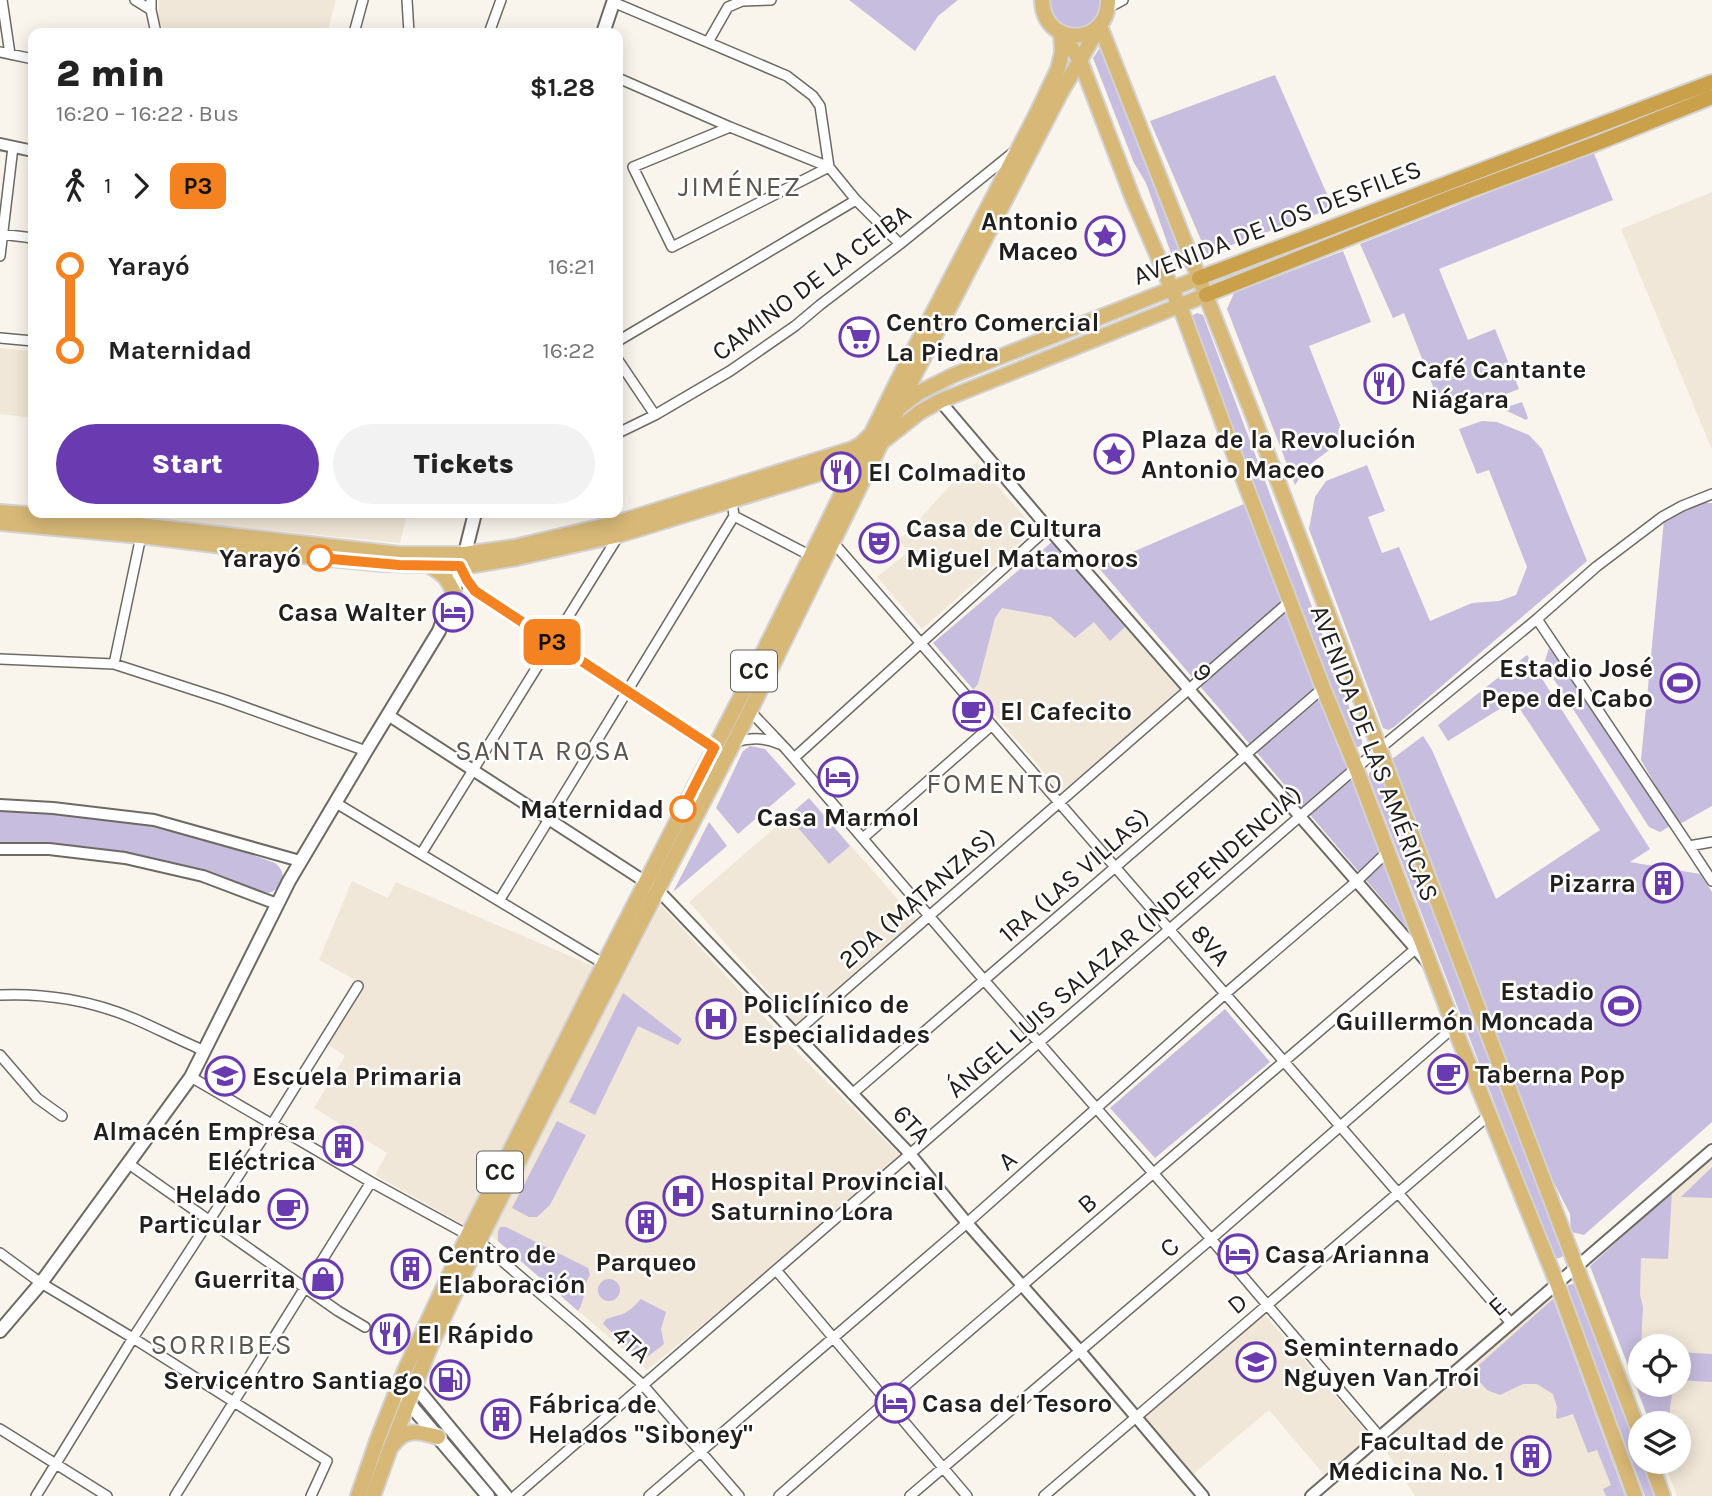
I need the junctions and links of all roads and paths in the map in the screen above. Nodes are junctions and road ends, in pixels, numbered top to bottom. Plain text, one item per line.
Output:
1 (2, 0) edge
2 (135, 0) edge
3 (363, 0) edge
4 (407, 0) edge
5 (501, 0) edge
6 (771, 0) edge
7 (1042, 0) edge
8 (1123, 0) edge
9 (614, 1) edge
10 (1109, 3) edge
11 (151, 5) edge
12 (1100, 26) junction
13 (155, 28) edge
14 (355, 28) edge
15 (409, 28) edge
16 (490, 28) edge
17 (605, 28) edge
18 (1061, 33) junction
19 (708, 42) junction
20 (5, 53) edge
21 (28, 58) edge
22 (1080, 60) junction
23 (623, 80) edge
24 (1712, 82) edge
25 (1091, 92) junction
26 (1060, 94) junction
27 (1712, 97) edge
28 (730, 127) junction
29 (0, 144) edge
30 (13, 147) junction
31 (1019, 148) junction
32 (28, 150) edge
33 (829, 167) junction
34 (1446, 182) junction
35 (1452, 197) junction
36 (856, 200) junction
37 (2, 234) edge
38 (28, 237) edge
39 (900, 244) junction
40 (0, 256) edge
41 (1199, 278) junction
42 (1172, 288) junction
43 (1206, 295) junction
44 (1180, 306) junction
45 (0, 338) edge
46 (623, 338) edge
47 (28, 341) edge
48 (921, 362) junction
49 (623, 367) edge
50 (954, 375) junction
51 (940, 401) junction
52 (898, 409) junction
53 (655, 415) junction
54 (623, 431) edge
55 (878, 437) junction
56 (860, 459) junction
57 (825, 471) junction
58 (1712, 494) edge
59 (732, 500) junction
60 (836, 506) junction
61 (0, 512) edge
62 (28, 516) edge
63 (734, 516) junction
64 (38, 518) edge
65 (474, 518) edge
66 (0, 523) edge
67 (76, 524) junction
68 (1048, 528) junction
69 (619, 535) junction
70 (141, 536) junction
71 (828, 536) junction
72 (811, 556) junction
73 (462, 560) junction
74 (427, 565) junction
75 (454, 593) junction
76 (1290, 601) junction
77 (1536, 619) junction
78 (553, 642) junction
79 (921, 643) junction
80 (0, 659) edge
81 (114, 664) junction
82 (1323, 688) junction
83 (1188, 690) junction
84 (628, 691) junction
85 (750, 711) junction
86 (388, 715) junction
87 (992, 725) junction
88 (734, 742) junction
89 (1379, 748) junction
90 (786, 749) junction
91 (366, 751) junction
92 (720, 752) junction
93 (1246, 755) junction
94 (794, 758) junction
95 (1356, 768) junction
96 (473, 770) junction
97 (336, 803) junction
98 (1059, 803) junction
99 (0, 805) edge
100 (1300, 816) junction
101 (549, 819) junction
102 (863, 838) junction
103 (1712, 842) edge
104 (1689, 846) junction
105 (0, 849) edge
106 (1388, 851) junction
107 (421, 854) junction
108 (300, 861) junction
109 (1115, 867) junction
110 (1357, 881) junction
111 (1712, 881) edge
112 (652, 886) junction
113 (499, 901) junction
114 (277, 904) junction
115 (929, 916) junction
116 (1169, 929) junction
117 (1419, 945) junction
118 (604, 964) junction
119 (984, 980) junction
120 (358, 986) dead end
121 (1225, 994) junction
122 (0, 995) edge
123 (1454, 1027) junction
124 (794, 1034) junction
125 (1039, 1042) junction
126 (205, 1052) junction
127 (0, 1055) edge
128 (1283, 1061) junction
129 (191, 1077) junction
130 (852, 1094) junction
131 (1096, 1110) junction
132 (1489, 1115) junction
133 (62, 1116) dead end
134 (272, 1124) junction
135 (1340, 1126) junction
136 (1712, 1150) edge
137 (910, 1154) junction
138 (129, 1164) junction
139 (1153, 1174) junction
140 (371, 1182) junction
141 (1398, 1192) junction
142 (210, 1220) junction
143 (967, 1223) junction
144 (474, 1238) junction
145 (1211, 1239) junction
146 (0, 1253) edge
147 (1577, 1267) junction
148 (776, 1270) junction
149 (41, 1283) junction
150 (1557, 1283) junction
151 (1023, 1285) junction
152 (305, 1288) junction
153 (1266, 1305) junction
154 (1511, 1323) junction
155 (365, 1327) dead end
156 (0, 1331) edge
157 (834, 1337) junction
158 (133, 1338) junction
159 (1080, 1351) junction
160 (407, 1384) junction
161 (643, 1385) junction
162 (233, 1402) junction
163 (408, 1402) junction
164 (886, 1402) junction
165 (1631, 1411) edge
166 (1135, 1417) junction
167 (0, 1429) edge
168 (438, 1437) junction
169 (1380, 1437) junction
170 (390, 1449) junction
171 (701, 1452) junction
172 (55, 1465) junction
173 (942, 1468) junction
174 (1655, 1474) edge
175 (36, 1496) edge
176 (107, 1496) edge
177 (175, 1496) edge
178 (311, 1496) edge
179 (358, 1496) edge
180 (373, 1496) edge
181 (488, 1496) edge
182 (506, 1496) edge
183 (515, 1496) edge
184 (649, 1496) edge
185 (739, 1496) edge
186 (779, 1496) edge
187 (910, 1496) edge
188 (967, 1496) edge
189 (1044, 1496) edge
190 (1203, 1496) edge
191 (1311, 1496) edge
192 (1634, 1496) edge
193 (1663, 1496) edge

1 - 20 street
2 - 11 street
3 - 14 street
4 - 15 street
5 - 16 street
6 - 19 street
7 - 18 main road, AVENIDA DE LAS AMÉRICAS
8 - 10 street
9 - 17 main road
9 - 19 street
10 - 12 main road
11 - 13 street
12 - 18 main road
12 - 22 main road, CC
12 - 41 main road, AVENIDA DE LAS AMÉRICAS
18 - 22 main road, AVENIDA DE LAS AMÉRICAS
18 - 31 main road, CC
19 - 33 street
20 - 21 street
22 - 25 main road, AVENIDA DE LAS AMÉRICAS
22 - 26 main road, CC
23 - 28 street
24 - 34 highway, AVENIDA DE LOS DESFILES
25 - 26 main road
25 - 42 main road, AVENIDA DE LAS AMÉRICAS
26 - 48 main road, CC
27 - 35 highway, AVENIDA DE LOS DESFILES
28 - 33 street
28 - 33 street
29 - 30 street
30 - 32 street
30 - 37 street
31 - 39 street, CAMINO DE LA CEIBA
31 - 55 main road, CC
33 - 36 street
34 - 35 highway
34 - 41 highway, AVENIDA DE LOS DESFILES
35 - 43 highway, AVENIDA DE LOS DESFILES
36 - 39 street
36 - 46 street
37 - 38 street
37 - 40 street
39 - 53 street, CAMINO DE LA CEIBA
41 - 42 main road, AVENIDA DE LOS DESFILES
41 - 43 main road, AVENIDA DE LAS AMÉRICAS
42 - 44 main road, AVENIDA DE LAS AMÉRICAS
42 - 50 main road, AVENIDA DE LOS DESFILES
43 - 44 main road, AVENIDA DE LOS DESFILES
43 - 89 main road, AVENIDA DE LAS AMÉRICAS
44 - 51 main road, AVENIDA DE LOS DESFILES
44 - 76 main road, AVENIDA DE LAS AMÉRICAS
45 - 47 street
48 - 50 main road
48 - 52 main road, CC
49 - 53 street
50 - 52 main road, AVENIDA DE LOS DESFILES
51 - 55 main road, AVENIDA DE LOS DESFILES
51 - 68 street, 9
52 - 55 main road, CC
53 - 54 street, CAMINO DE LA CEIBA
55 - 56 main road
55 - 71 main road, CC
55 - 73 main road
56 - 57 main road
56 - 60 main road, CC
57 - 59 main road
57 - 60 main road
58 - 77 street, ÁNGEL LUIS SALAZAR (INDEPENDENCIA)
59 - 63 street
59 - 69 main road
60 - 71 main road, CC
61 - 62 main road
63 - 72 street
63 - 84 street
64 - 67 main road
65 - 73 main road
66 - 67 main road
67 - 70 main road
67 - 73 main road
68 - 79 street
68 - 83 street, 9
69 - 73 main road
69 - 78 street
70 - 74 main road
70 - 81 street
71 - 72 main road, CC
71 - 79 street, 8VA
71 - 85 main road, CC
72 - 92 main road, CC
73 - 74 main road
73 - 75 main road
73 - 78 street
74 - 75 main road
75 - 86 main road
76 - 82 main road, AVENIDA DE LAS AMÉRICAS
76 - 83 street, 2DA (MATANZAS)
77 - 89 street, ÁNGEL LUIS SALAZAR (INDEPENDENCIA)
77 - 104 street
78 - 84 street
78 - 96 street
79 - 87 street, 8VA
79 - 94 street
80 - 81 street
81 - 91 street
82 - 93 street, 1RA (LAS VILLAS)
82 - 95 main road, AVENIDA DE LAS AMÉRICAS
83 - 93 street, 9
83 - 98 street, 2DA (MATANZAS)
84 - 92 street
84 - 101 street
85 - 88 main road, CC
85 - 90 street
86 - 91 main road
86 - 96 street
87 - 98 street, 8VA
87 - 102 street
88 - 90 street
88 - 92 main road, CC
89 - 95 street, ÁNGEL LUIS SALAZAR (INDEPENDENCIA)
89 - 147 main road, AVENIDA DE LAS AMÉRICAS
90 - 94 street
91 - 97 main road
92 - 112 main road, CC
93 - 100 street, 9
93 - 109 street, 1RA (LAS VILLAS)
94 - 102 street
95 - 100 street, ÁNGEL LUIS SALAZAR (INDEPENDENCIA)
95 - 106 main road, AVENIDA DE LAS AMÉRICAS
96 - 101 street
96 - 107 street
97 - 107 street
97 - 108 main road
98 - 109 street, 8VA
98 - 115 street, 2DA (MATANZAS)
99 - 108 street
100 - 110 street, 9
100 - 116 street, ÁNGEL LUIS SALAZAR (INDEPENDENCIA)
101 - 112 street
101 - 113 street
102 - 115 street
103 - 104 street
104 - 111 street
105 - 114 street
106 - 110 street, A
106 - 117 main road, AVENIDA DE LAS AMÉRICAS
107 - 113 street
108 - 114 main road
109 - 116 street, 8VA
109 - 119 street, 1RA (LAS VILLAS)
110 - 117 street, 9
110 - 121 street, A
112 - 118 main road, CC
112 - 124 street, 6TA
112 - 144 main road, CC
113 - 118 street
114 - 126 main road
115 - 119 street
115 - 124 street, 2DA (MATANZAS)
116 - 121 street, 8VA
116 - 125 street, ÁNGEL LUIS SALAZAR (INDEPENDENCIA)
117 - 123 main road, AVENIDA DE LAS AMÉRICAS
117 - 128 street, B
118 - 144 main road, CC
119 - 125 street
119 - 130 street, 1RA (LAS VILLAS)
120 - 134 street
121 - 128 street, 8VA
121 - 131 street, A
122 - 126 street
123 - 132 main road, AVENIDA DE LAS AMÉRICAS
123 - 135 street, C
124 - 130 street, 6TA
125 - 131 street
125 - 137 street, ÁNGEL LUIS SALAZAR (INDEPENDENCIA)
126 - 129 main road
127 - 133 street
128 - 135 street, 8VA
128 - 139 street, B
129 - 134 street, 4TA
129 - 138 main road
130 - 137 street, 6TA
131 - 139 street
131 - 143 street, A
132 - 141 street, D
132 - 150 main road, AVENIDA DE LAS AMÉRICAS
134 - 140 street, 4TA
134 - 142 street
135 - 141 street, 8VA
135 - 145 street, C
136 - 147 street, E
137 - 143 street, 6TA
137 - 148 street, ÁNGEL LUIS SALAZAR (INDEPENDENCIA)
138 - 142 street
138 - 149 main road
139 - 145 street
139 - 151 street, B
140 - 144 street, 4TA
140 - 152 street
141 - 153 street, D
141 - 154 street, 8VA
142 - 152 street
142 - 158 street
143 - 151 street, 6TA
143 - 157 street, A
144 - 160 main road, CC
144 - 161 street, 4TA
145 - 153 street
145 - 159 street, C
146 - 149 street
147 - 150 street, E
147 - 165 main road, AVENIDA DE LAS AMÉRICAS
148 - 157 street
148 - 161 street, ÁNGEL LUIS SALAZAR (INDEPENDENCIA)
149 - 156 main road
149 - 158 street
150 - 154 street, E
150 - 192 main road, AVENIDA DE LAS AMÉRICAS
151 - 159 street, 6TA
151 - 164 street, B
152 - 155 street
152 - 162 street
153 - 166 street, D
153 - 169 street
154 - 169 street, E
157 - 164 street
157 - 171 street, A
158 - 162 street
158 - 172 street
159 - 166 street, 6TA
159 - 173 street, C
160 - 163 main road, CC
160 - 179 main road, CC
160 - 182 main road
161 - 171 street, 4TA
161 - 183 street, ÁNGEL LUIS SALAZAR (INDEPENDENCIA)
162 - 177 street
162 - 178 street
163 - 168 main road
163 - 170 main road, CC
164 - 173 street
164 - 186 street, B
166 - 189 street, D
166 - 190 street, 6TA
167 - 172 street
168 - 170 main road
168 - 181 main road
169 - 191 street, E
170 - 180 main road, CC
171 - 184 street, A
171 - 185 street, 4TA
172 - 175 street
172 - 176 street
173 - 187 street, C
173 - 188 street
174 - 193 main road

